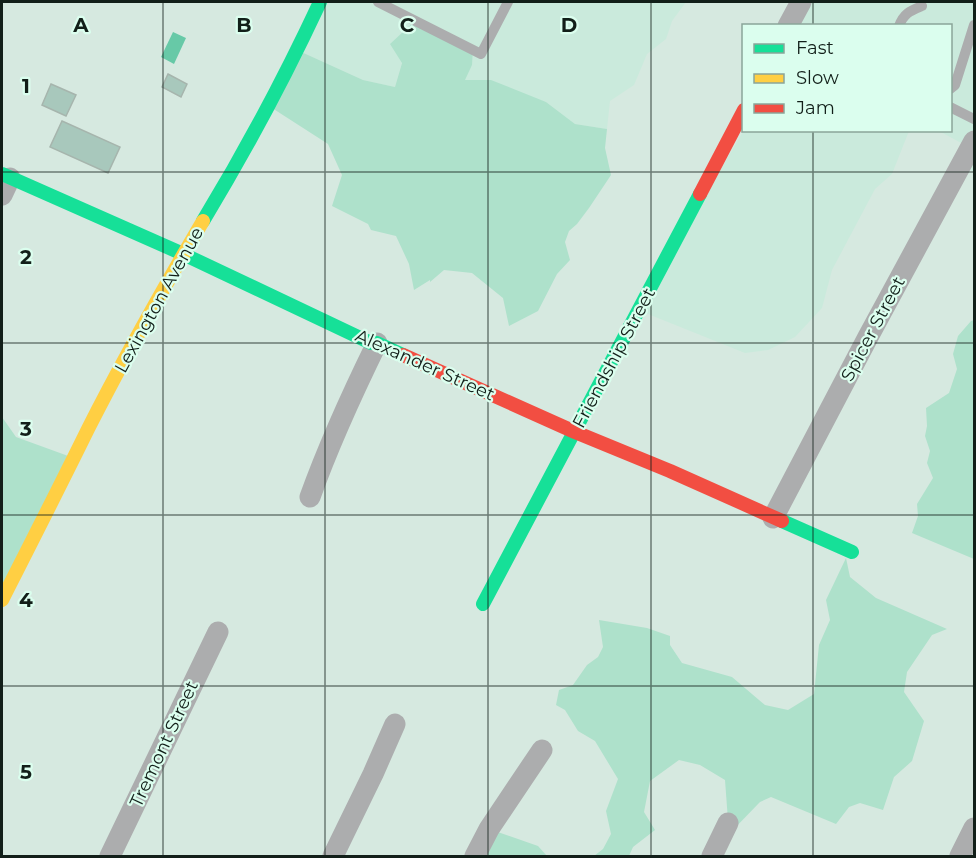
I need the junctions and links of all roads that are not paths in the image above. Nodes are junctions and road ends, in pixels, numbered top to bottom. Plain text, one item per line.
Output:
1 (320, 2) edge
2 (378, 2) edge
3 (508, 2) edge
4 (801, 2) edge
5 (922, 6) dead end
6 (789, 24) edge
7 (900, 24) edge
8 (975, 25) edge
9 (952, 88) edge
10 (952, 108) edge
11 (742, 114) edge
12 (975, 119) edge
13 (975, 141) edge
14 (4, 182) edge
15 (183, 254) junction
16 (377, 343) junction
17 (575, 432) junction
18 (310, 498) dead end
19 (773, 518) junction
20 (852, 552) dead end
21 (2, 600) edge
22 (483, 604) dead end
23 (218, 632) dead end
24 (395, 724) dead end
25 (542, 750) dead end
26 (728, 823) dead end
27 (975, 828) edge
28 (111, 856) edge
29 (333, 856) edge
30 (475, 856) edge
31 (712, 856) edge
32 (960, 856) edge

1 - 15 street, Lexington Avenue
2 - 3 lane
4 - 6 street
5 - 7 lane
8 - 9 lane
10 - 12 lane
11 - 17 street, Friendship Street
13 - 19 street, Spicer Street
14 - 15 street, Alexander Street
15 - 16 street, Alexander Street
15 - 21 street, Lexington Avenue
16 - 17 street, Alexander Street
16 - 18 street
17 - 19 street, Alexander Street
17 - 22 street, Friendship Street
19 - 20 street, Alexander Street
23 - 28 street, Tremont Street
24 - 29 street
25 - 30 street
26 - 31 street
27 - 32 street

